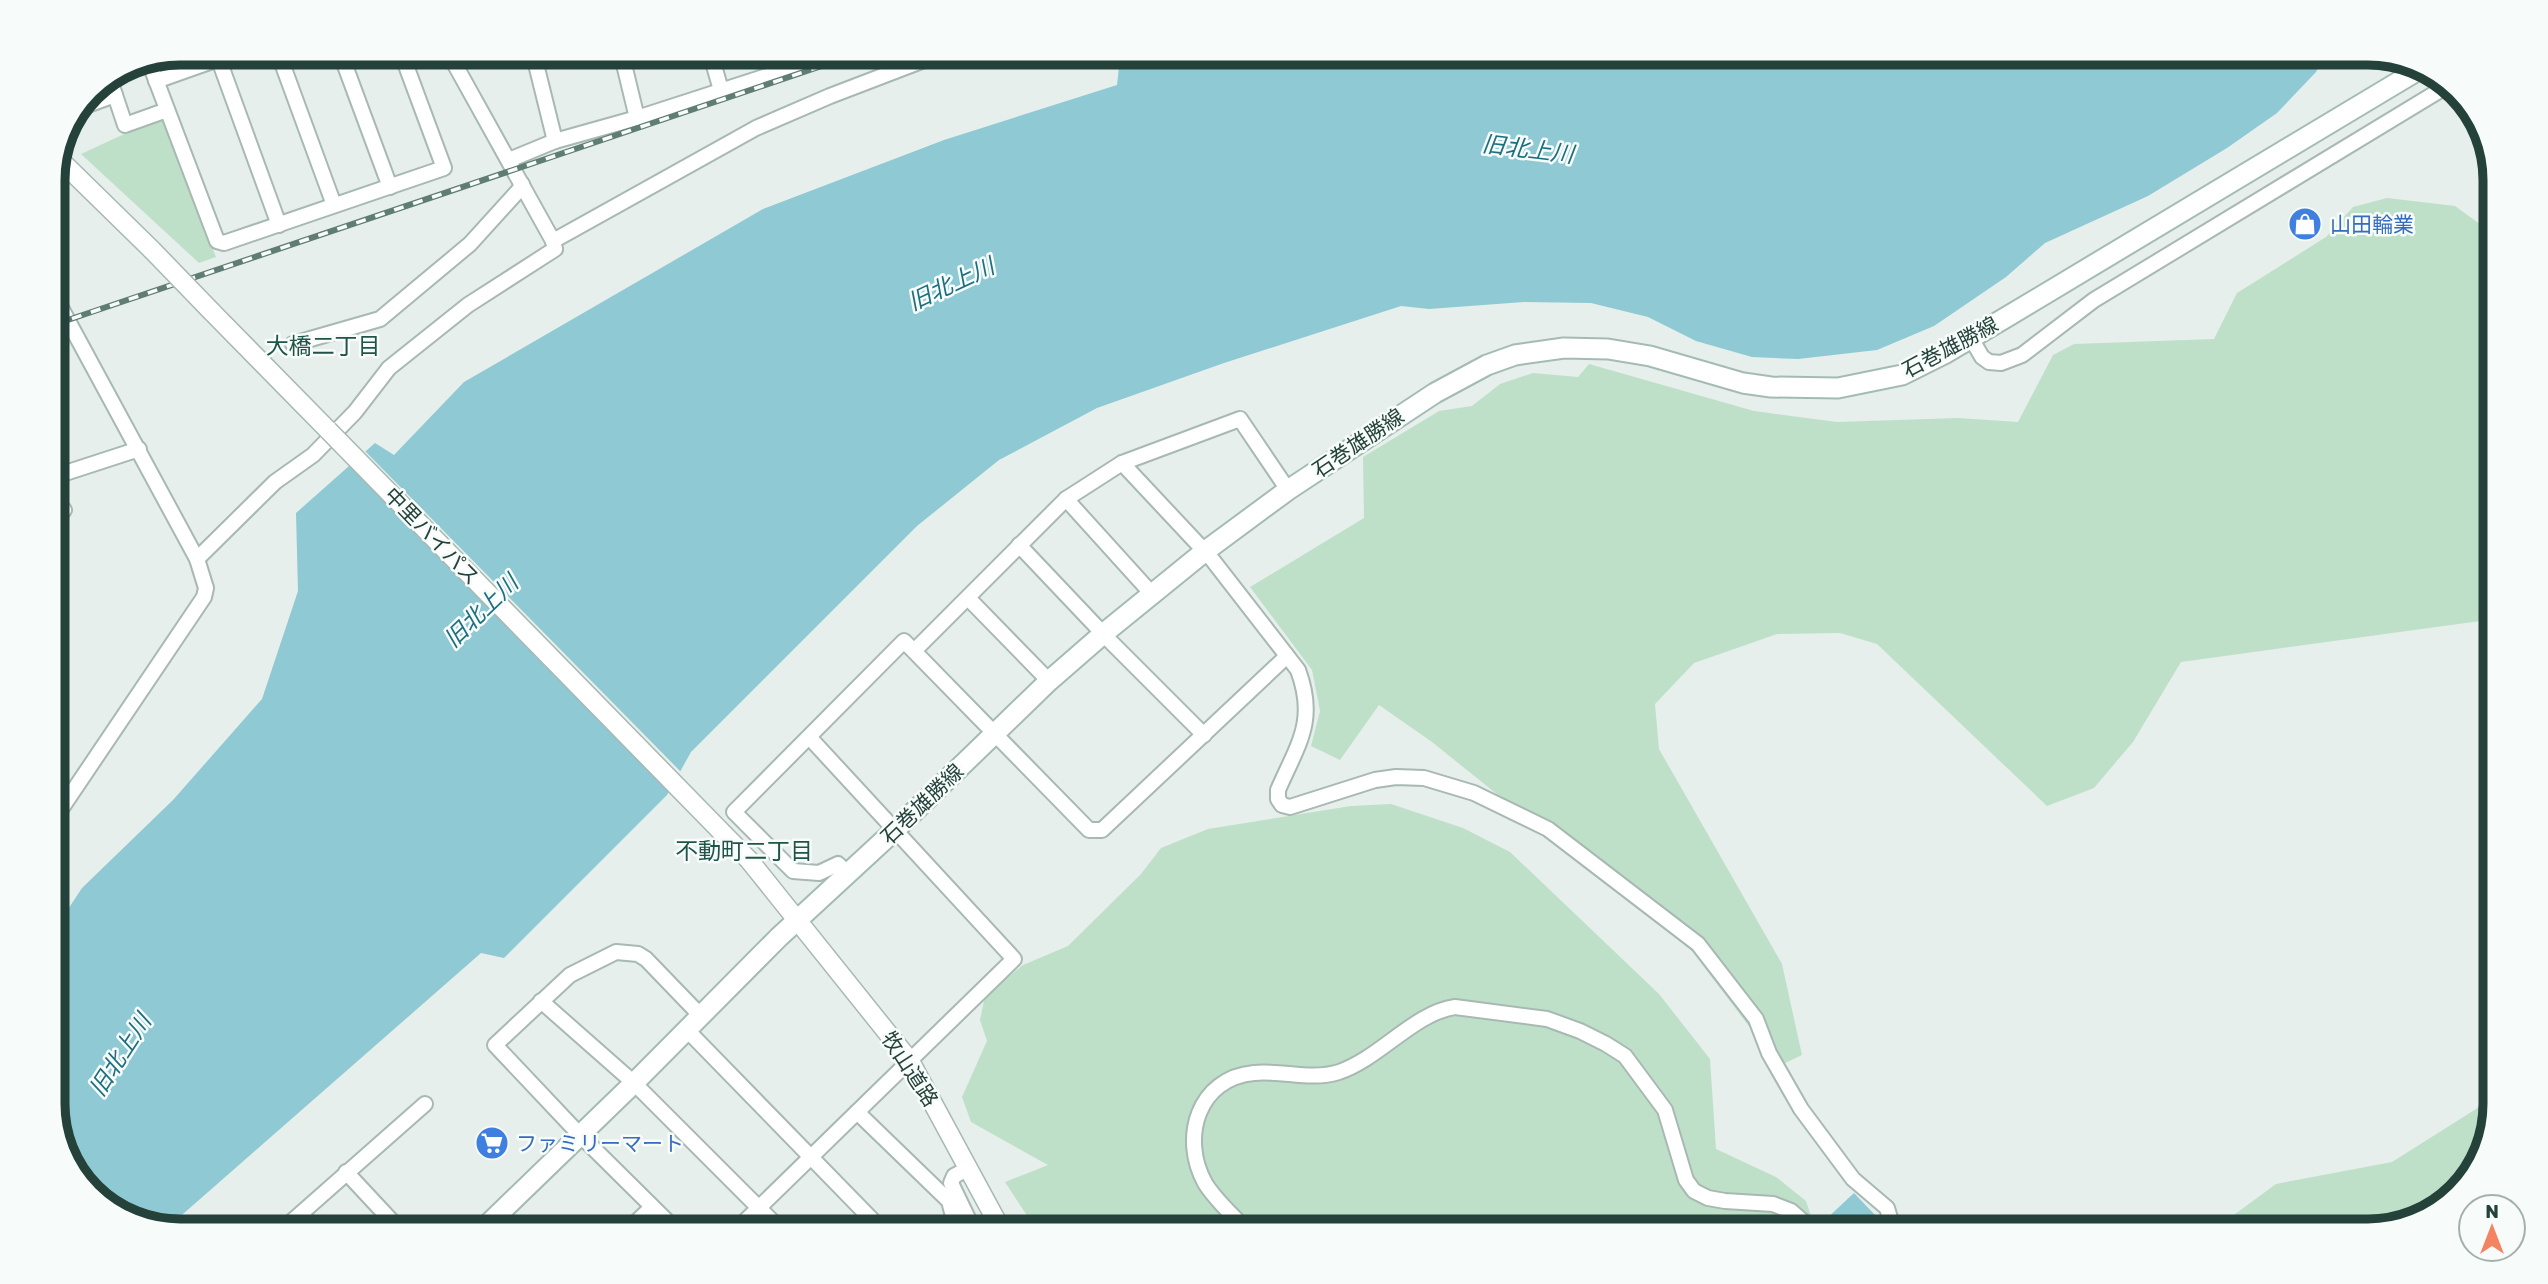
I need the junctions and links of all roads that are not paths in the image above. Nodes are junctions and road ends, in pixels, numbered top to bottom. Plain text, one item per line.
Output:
1 (204, 65) edge
2 (221, 65) edge
3 (283, 65) edge
4 (345, 65) edge
5 (406, 65) edge
6 (455, 65) edge
7 (536, 65) edge
8 (624, 65) edge
9 (714, 65) edge
10 (788, 65) edge
11 (911, 65) edge
12 (152, 69) edge
13 (2412, 74) edge
14 (156, 81) junction
15 (112, 87) edge
16 (721, 90) junction
17 (2440, 90) edge
18 (115, 95) junction
19 (96, 102) edge
20 (167, 110) junction
21 (637, 118) junction
22 (555, 141) junction
23 (509, 160) junction
24 (66, 166) edge
25 (522, 184) junction
26 (390, 187) junction
27 (334, 205) junction
28 (279, 225) junction
29 (553, 241) junction
30 (65, 315) edge
31 (1971, 338) junction
32 (293, 344) dead end
33 (139, 449) junction
34 (1122, 463) junction
35 (65, 473) edge
36 (1288, 490) junction
37 (1066, 499) junction
38 (1019, 545) junction
39 (1204, 552) junction
40 (197, 559) junction
41 (1152, 594) junction
42 (968, 598) junction
43 (1102, 634) junction
44 (915, 650) junction
45 (1287, 656) junction
46 (1049, 681) junction
47 (994, 734) junction
48 (1204, 735) junction
49 (810, 738) junction
50 (65, 803) edge
51 (895, 830) junction
52 (848, 874) junction
53 (797, 920) junction
54 (541, 1000) junction
55 (702, 1016) junction
56 (687, 1030) junction
57 (910, 1061) junction
58 (634, 1083) junction
59 (425, 1104) dead end
60 (857, 1112) junction
61 (580, 1135) junction
62 (810, 1157) junction
63 (969, 1168) junction
64 (346, 1172) junction
65 (652, 1207) junction
66 (760, 1208) junction
67 (302, 1214) junction
68 (296, 1219) edge
69 (306, 1219) edge
70 (390, 1219) edge
71 (493, 1219) edge
72 (640, 1219) edge
73 (664, 1219) edge
74 (748, 1219) edge
75 (771, 1219) edge
76 (871, 1219) edge
77 (954, 1219) edge
78 (968, 1219) edge
79 (996, 1219) edge
80 (1237, 1219) edge
81 (1800, 1219) edge
82 (1889, 1219) edge

1 - 14 street
2 - 28 street
3 - 27 street
4 - 26 street
5 - 26 street
6 - 23 street
7 - 22 street
8 - 21 street
9 - 16 street
10 - 16 street
11 - 29 street
12 - 14 street
13 - 31 main road, 石巻雄勝線
14 - 20 street
15 - 18 street
16 - 21 street
17 - 31 street
18 - 19 street
18 - 20 street
20 - 28 street
21 - 22 street
22 - 23 street
23 - 25 street
24 - 53 street, 中里バイパス, bridge
25 - 29 street
25 - 32 street
26 - 27 street
27 - 28 street
29 - 40 street
30 - 33 street
31 - 36 main road, 石巻雄勝線
33 - 35 street
33 - 40 street
34 - 36 street
34 - 37 street
34 - 39 street
36 - 39 main road, 石巻雄勝線
37 - 38 street
37 - 41 street
38 - 42 street
38 - 43 street
39 - 41 main road, 石巻雄勝線
39 - 45 street
40 - 50 street
41 - 43 main road, 石巻雄勝線
42 - 44 street
42 - 46 street
43 - 46 main road, 石巻雄勝線
43 - 48 street
44 - 47 street
44 - 49 street
45 - 48 street
45 - 82 street
46 - 47 main road, 石巻雄勝線
47 - 48 street
47 - 51 main road, 石巻雄勝線
49 - 51 street
49 - 52 street
51 - 52 main road, 石巻雄勝線
51 - 57 street
52 - 53 main road, 石巻雄勝線
53 - 55 main road, 石巻雄勝線
53 - 57 street, 牧山道路
54 - 55 street
54 - 58 street
54 - 61 street
55 - 56 main road, 石巻雄勝線
56 - 58 main road, 石巻雄勝線
56 - 62 street
57 - 60 street
57 - 63 street, 牧山道路
58 - 61 main road, 石巻雄勝線
58 - 66 street
59 - 64 street
60 - 62 street
60 - 77 street
61 - 65 street
61 - 71 main road, 石巻雄勝線
62 - 66 street
62 - 76 street
63 - 78 street
63 - 79 street, 牧山道路
64 - 67 street
64 - 70 street
65 - 72 street
65 - 73 street
66 - 74 street
66 - 75 street
67 - 68 street
67 - 69 street
80 - 81 street

